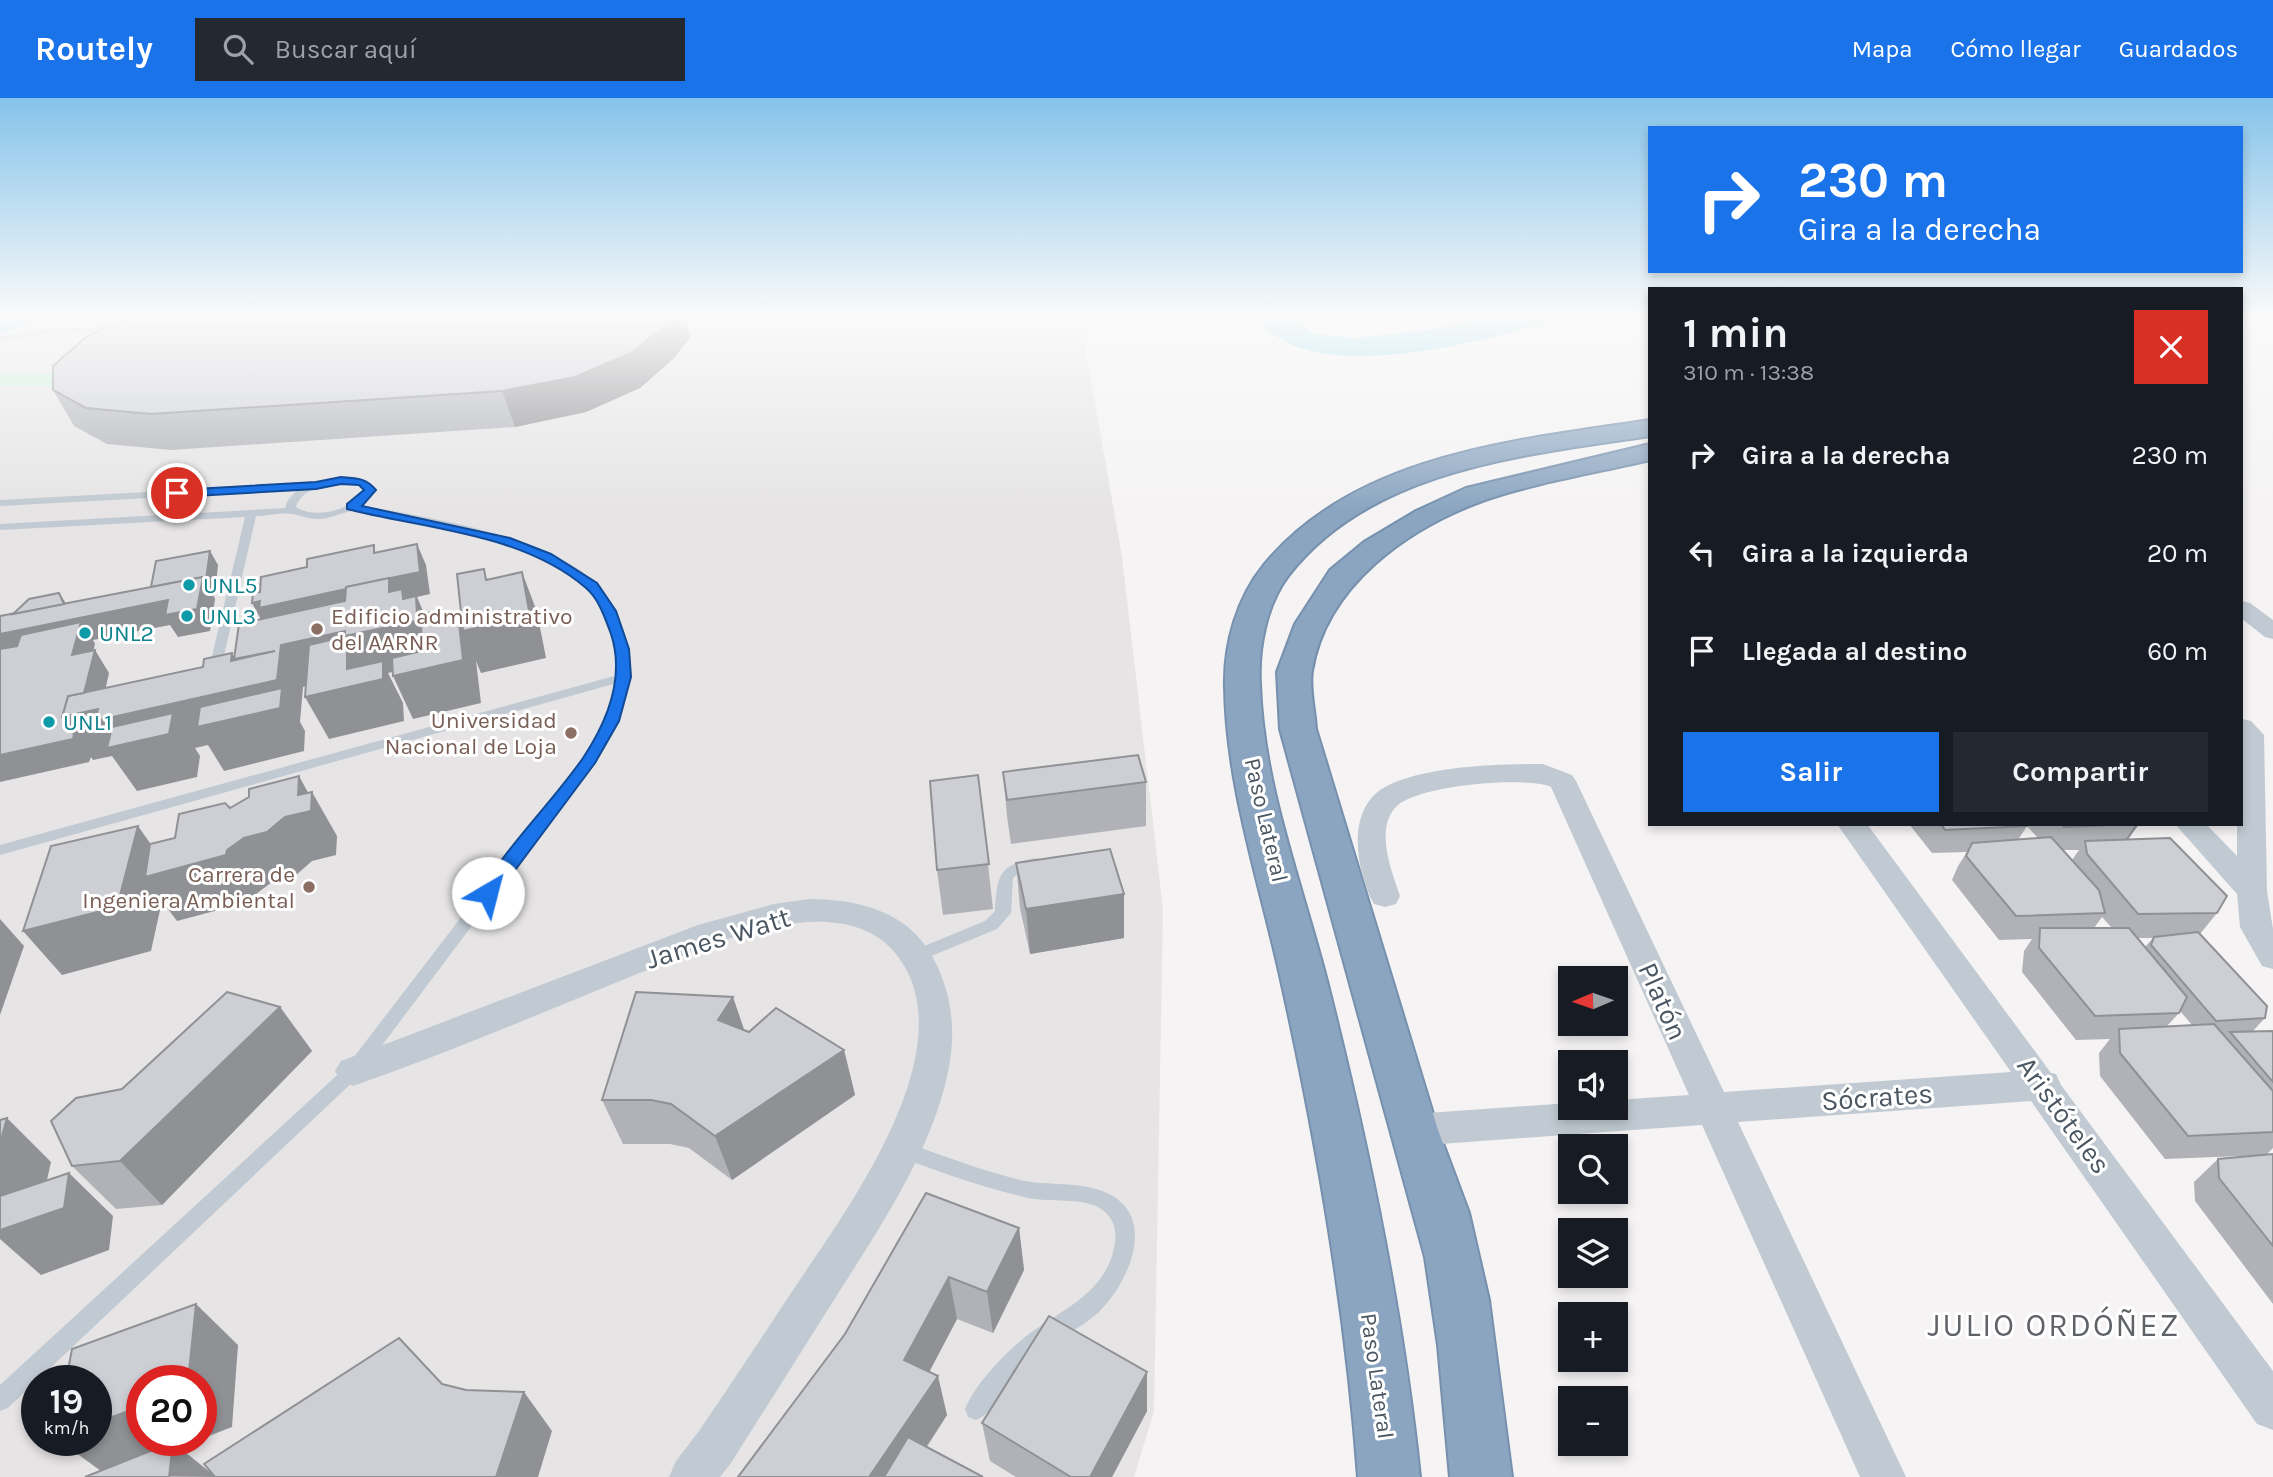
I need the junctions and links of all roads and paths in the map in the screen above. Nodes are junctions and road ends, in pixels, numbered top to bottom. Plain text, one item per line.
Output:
1 (1648, 428) edge
2 (1648, 452) edge
3 (316, 486) junction
4 (41, 500) junction
5 (0, 503) edge
6 (351, 507) junction
7 (293, 511) junction
8 (251, 513) junction
9 (5, 527) edge
10 (0, 535) edge
11 (2243, 609) edge
12 (2273, 632) edge
13 (624, 677) junction
14 (210, 691) edge
15 (2255, 732) edge
16 (1852, 826) edge
17 (2191, 826) edge
18 (0, 850) edge
19 (1049, 862) edge
20 (2252, 891) junction
21 (1385, 896) dead end
22 (918, 956) junction
23 (2273, 957) edge
24 (353, 1071) junction
25 (2043, 1085) junction
26 (1712, 1109) junction
27 (1413, 1130) junction
28 (901, 1150) junction
29 (0, 1401) edge
30 (2273, 1408) edge
31 (976, 1409) dead end
32 (692, 1477) edge
33 (1389, 1477) edge
34 (1482, 1477) edge
35 (1883, 1477) edge

1 - 33 highway, Paso Lateral
2 - 27 highway
3 - 4 lane
3 - 6 lane
3 - 7 lane
4 - 5 lane
4 - 9 lane
6 - 7 lane
6 - 13 lane
7 - 8 lane
8 - 9 lane
8 - 14 lane
9 - 10 lane
11 - 12 street
13 - 18 lane
13 - 24 lane
15 - 20 street
16 - 25 street, Aristóteles
17 - 20 street
19 - 22 lane
20 - 23 street
21 - 26 street, Platón
22 - 24 street, James Watt
22 - 28 street, James Watt
24 - 29 lane
25 - 26 street, Sócrates
25 - 30 street, Aristóteles
26 - 27 street, Sócrates
26 - 35 street, Platón
27 - 34 highway
28 - 31 lane
28 - 32 street, James Watt

